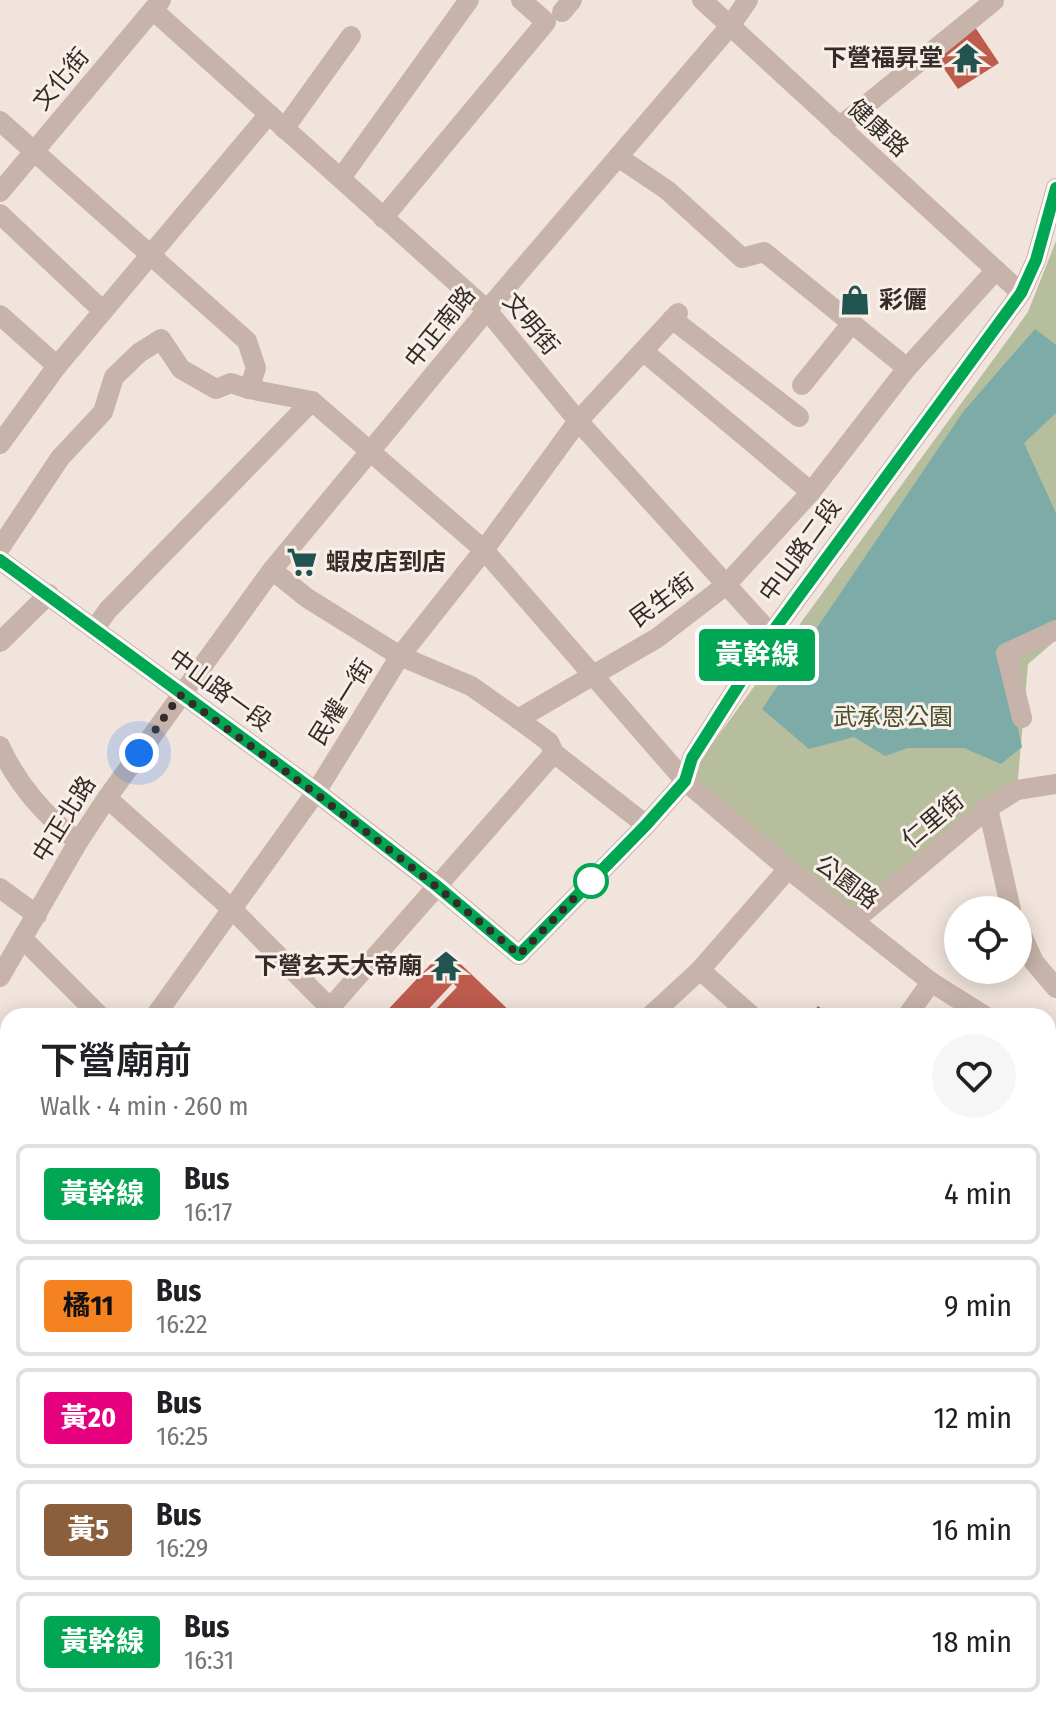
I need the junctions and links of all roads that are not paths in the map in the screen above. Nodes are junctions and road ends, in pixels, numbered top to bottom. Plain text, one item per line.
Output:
1 (469, 0) edge
2 (521, 0) edge
3 (702, 0) edge
4 (748, 0) edge
5 (994, 1) edge
6 (157, 5) edge
7 (730, 26) junction
8 (351, 36) dead end
9 (269, 114) junction
10 (0, 121) edge
11 (839, 127) junction
12 (284, 129) junction
13 (34, 152) junction
14 (618, 157) junction
15 (341, 178) junction
16 (1056, 188) edge
17 (0, 192) edge
18 (0, 214) edge
19 (383, 218) junction
20 (148, 255) junction
21 (996, 270) junction
22 (1021, 293) junction
23 (487, 310) junction
24 (103, 311) junction
25 (0, 315) edge
26 (852, 323) junction
27 (643, 351) junction
28 (57, 366) junction
29 (907, 368) junction
30 (802, 385) dead end
31 (249, 389) junction
32 (312, 401) junction
33 (799, 417) dead end
34 (578, 421) junction
35 (0, 444) edge
36 (371, 453) junction
37 (811, 492) junction
38 (0, 548) edge
39 (484, 550) junction
40 (0, 560) edge
41 (272, 570) junction
42 (726, 585) junction
43 (49, 594) junction
44 (95, 628) junction
45 (1056, 630) edge
46 (771, 634) junction
47 (0, 642) edge
48 (400, 656) junction
49 (593, 676) junction
50 (180, 695) junction
51 (1022, 718) dead end
52 (518, 719) junction
53 (0, 746) edge
54 (554, 753) junction
55 (685, 781) junction
56 (1056, 784) edge
57 (316, 792) junction
58 (107, 798) junction
59 (988, 808) junction
60 (646, 825) junction
61 (78, 842) junction
62 (788, 869) junction
63 (437, 886) junction
64 (0, 888) edge
65 (1008, 896) edge
66 (233, 910) junction
67 (37, 915) junction
68 (855, 920) junction
69 (23, 939) junction
70 (519, 955) joint
71 (1032, 958) edge
72 (700, 970) junction
73 (0, 977) edge
74 (931, 982) junction
75 (1055, 984) edge
76 (92, 1008) edge
77 (161, 1008) edge
78 (330, 1008) edge
79 (337, 1008) edge
80 (659, 1008) edge
81 (743, 1008) edge
82 (913, 1008) edge
83 (972, 1008) edge

1 - 15 street
2 - 19 street
3 - 7 street, 健康路
4 - 7 street, 中正南路
5 - 11 street
6 - 9 street, 文明街
6 - 13 street, 文化街
7 - 11 street, 健康路
7 - 14 street, 中正南路
8 - 12 street
9 - 12 street, 文明街
9 - 20 street
10 - 13 street
11 - 21 street, 健康路
12 - 15 street, 文明街
13 - 17 street, 文化街
13 - 20 street
14 - 23 street, 中正南路
14 - 26 street
15 - 19 street, 文明街
16 - 22 street, 中山路二段
18 - 24 street
19 - 23 street, 文明街
20 - 24 street
20 - 31 street
21 - 22 street, 健康路
21 - 29 street, 民生街
22 - 46 street, 中山路二段
23 - 34 street, 文明街
23 - 36 street, 中正南路
24 - 28 street
25 - 28 street
26 - 29 street
26 - 30 street
27 - 33 street, 民權一街
27 - 34 street, 民權一街
27 - 37 street
28 - 35 street
29 - 37 street, 民生街
31 - 32 street
31 - 38 street
32 - 36 street, 公園路
32 - 44 street
34 - 39 street, 民權一街
34 - 42 street, 文明街
36 - 39 street, 公園路
36 - 41 street, 中正南路
37 - 42 street, 民生街
39 - 48 street, 民權一街
39 - 49 street, 公園路
40 - 43 street, 中山路一段
41 - 48 street
41 - 50 street, 中正南路
42 - 46 street, 文明街
42 - 49 street, 民生街
43 - 44 street, 中山路一段
43 - 47 street
44 - 50 street, 中山路一段
45 - 51 street
46 - 55 street, 中山路二段
48 - 52 street
48 - 57 street, 民權一街
49 - 52 street, 民生街
49 - 55 street, 公園路
50 - 57 street, 中山路一段
50 - 58 street, 中正北路
52 - 54 street
53 - 61 street
54 - 60 street
54 - 63 street
55 - 60 street, 中山路二段
55 - 62 street, 公園路
56 - 59 street, 仁里街
57 - 63 street, 中山路一段
57 - 66 street, 民權一街
58 - 61 street, 中正北路
58 - 66 street
59 - 65 street
59 - 68 street, 仁里街
60 - 70 street, 中山路二段
61 - 67 street, 中正北路
62 - 68 street, 公園路
62 - 72 street
63 - 70 street, 中山路一段
63 - 79 street
64 - 67 street
66 - 77 street, 民權一街
66 - 78 street
67 - 69 street, 中正北路
68 - 74 street, 公園路
69 - 73 street, 中正北路
69 - 76 street
71 - 75 street
72 - 80 street
72 - 81 street
74 - 82 street
74 - 83 street, 公園路

